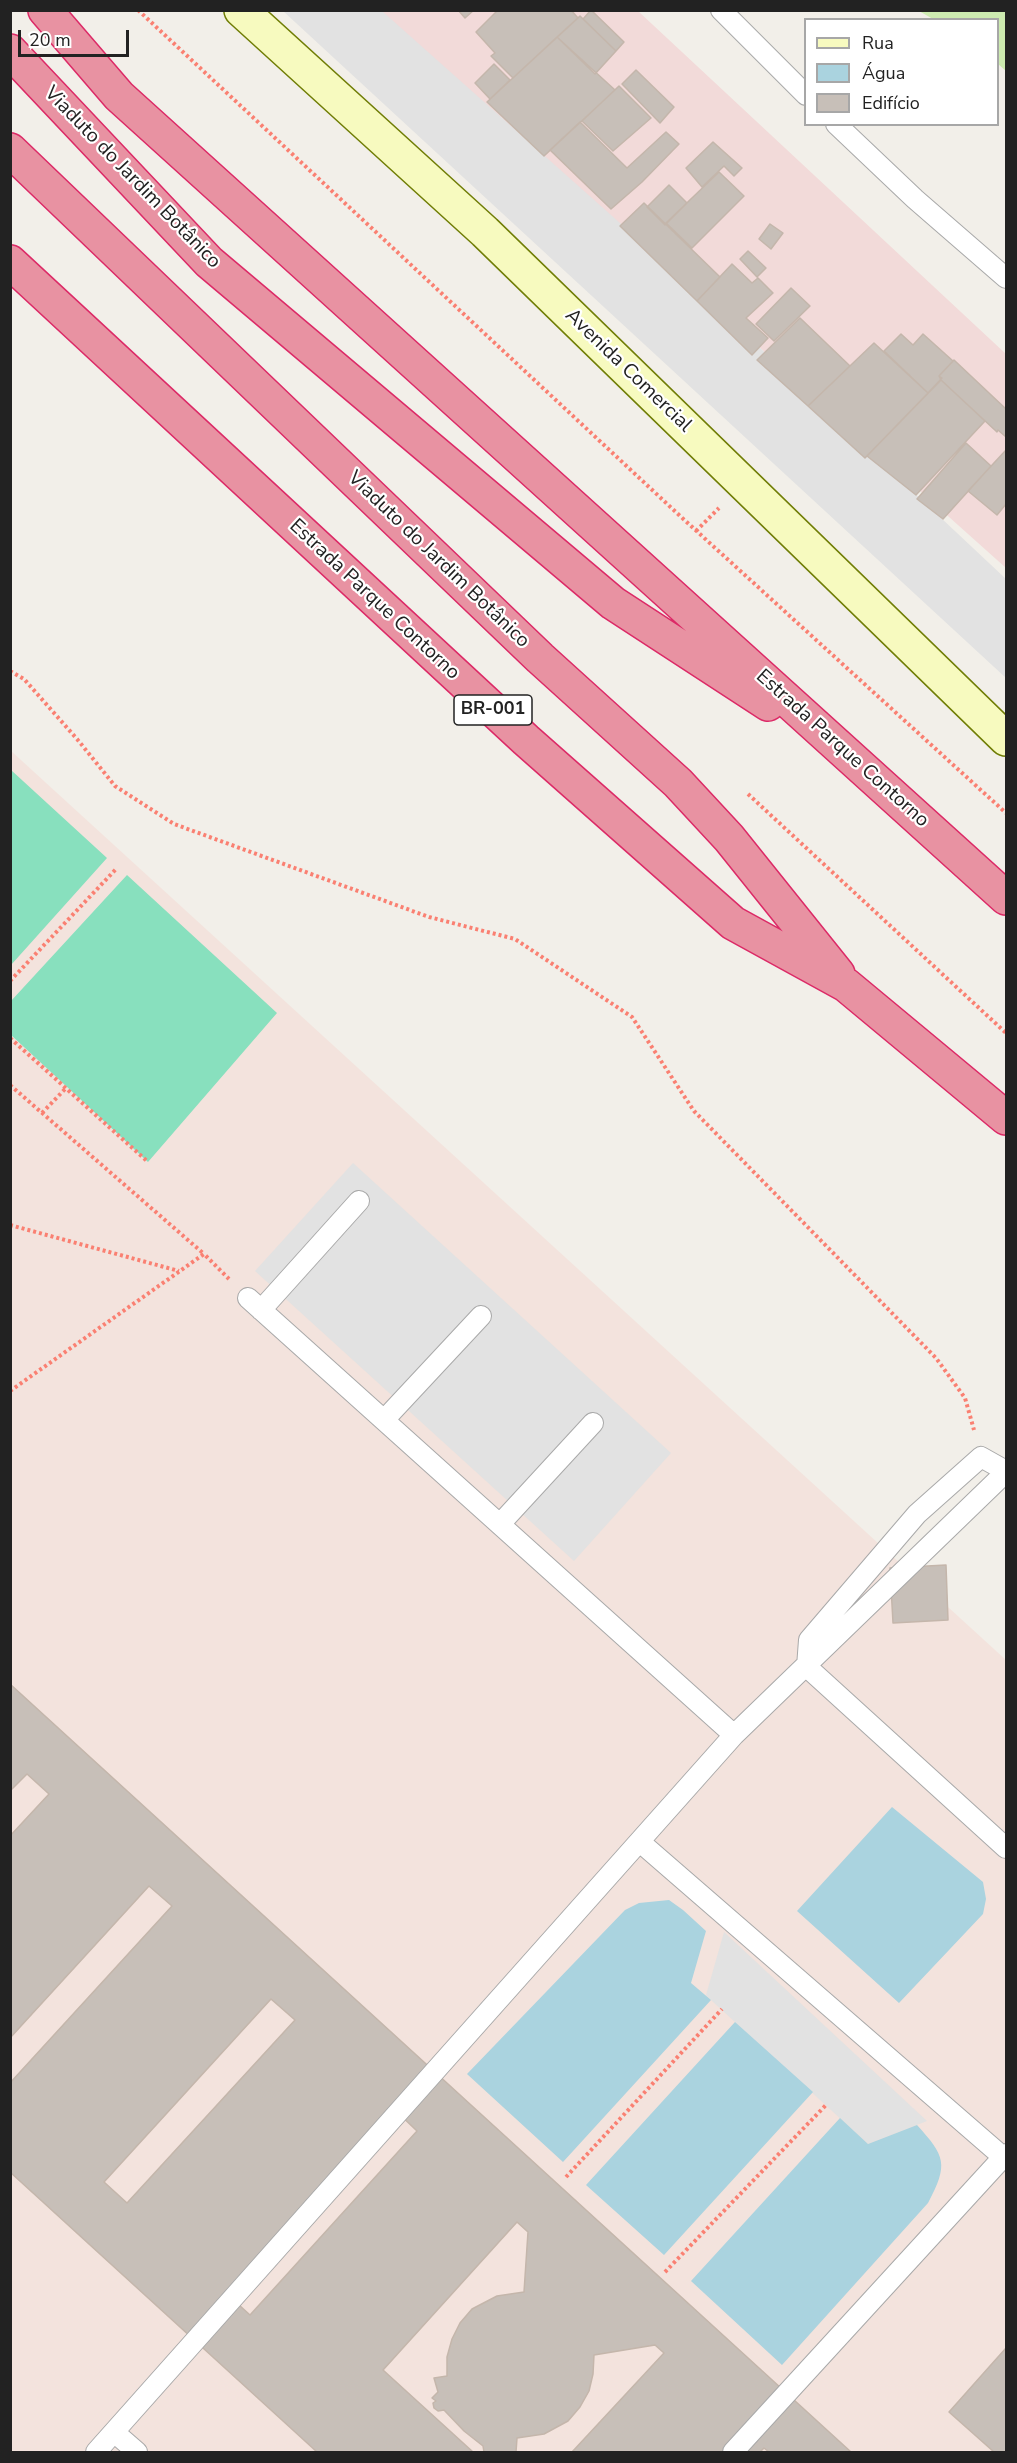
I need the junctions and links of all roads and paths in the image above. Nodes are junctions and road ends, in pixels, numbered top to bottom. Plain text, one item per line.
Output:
1 (45, 10) edge
2 (138, 10) edge
3 (241, 10) edge
4 (721, 10) edge
5 (10, 51) edge
6 (804, 93) edge
7 (838, 126) edge
8 (10, 150) edge
9 (10, 262) edge
10 (1006, 278) edge
11 (10, 671) edge
12 (1006, 739) edge
13 (855, 760) junction
14 (748, 794) dead end
15 (1006, 813) edge
16 (117, 868) dead end
17 (1006, 898) edge
18 (10, 981) edge
19 (846, 985) junction
20 (1006, 1033) edge
21 (10, 1038) edge
22 (10, 1085) edge
23 (66, 1088) junction
24 (42, 1113) junction
25 (1006, 1118) edge
26 (148, 1162) dead end
27 (359, 1201) dead end
28 (10, 1225) edge
29 (204, 1254) junction
30 (180, 1271) junction
31 (254, 1304) junction
32 (481, 1316) dead end
33 (10, 1391) edge
34 (384, 1420) junction
35 (592, 1423) dead end
36 (981, 1456) junction
37 (1006, 1472) edge
38 (500, 1524) junction
39 (807, 1667) junction
40 (734, 1735) junction
41 (640, 1842) junction
42 (1006, 1848) edge
43 (722, 2009) dead end
44 (826, 2105) dead end
45 (1005, 2156) edge
46 (566, 2177) dead end
47 (666, 2272) dead end
48 (114, 2432) junction
49 (96, 2452) edge
50 (136, 2452) edge
51 (732, 2452) edge

1 - 13 highway, Estrada Parque Contorno
2 - 15 path
3 - 12 street, Avenida Comercial
4 - 6 lane
5 - 13 highway, Viaduto do Jardim Botânico
7 - 10 lane
8 - 19 highway, Viaduto do Jardim Botânico
9 - 19 highway, Estrada Parque Contorno / BR-001
11 - 36 path
13 - 17 highway, Estrada Parque Contorno
14 - 20 path
16 - 18 path
19 - 25 highway, Estrada Parque Contorno / BR-001
21 - 23 path
22 - 24 path
23 - 24 path
23 - 26 path
24 - 29 path
27 - 31 lane
28 - 30 path
29 - 30 path
29 - 31 path
30 - 33 path
31 - 34 lane
32 - 34 lane
34 - 38 lane
35 - 38 lane
36 - 37 lane
36 - 39 lane
37 - 39 lane
38 - 40 lane
39 - 40 lane
39 - 42 lane
40 - 41 lane
41 - 45 lane
41 - 48 lane
43 - 46 path
44 - 47 path
45 - 51 lane
48 - 49 lane
48 - 50 lane

